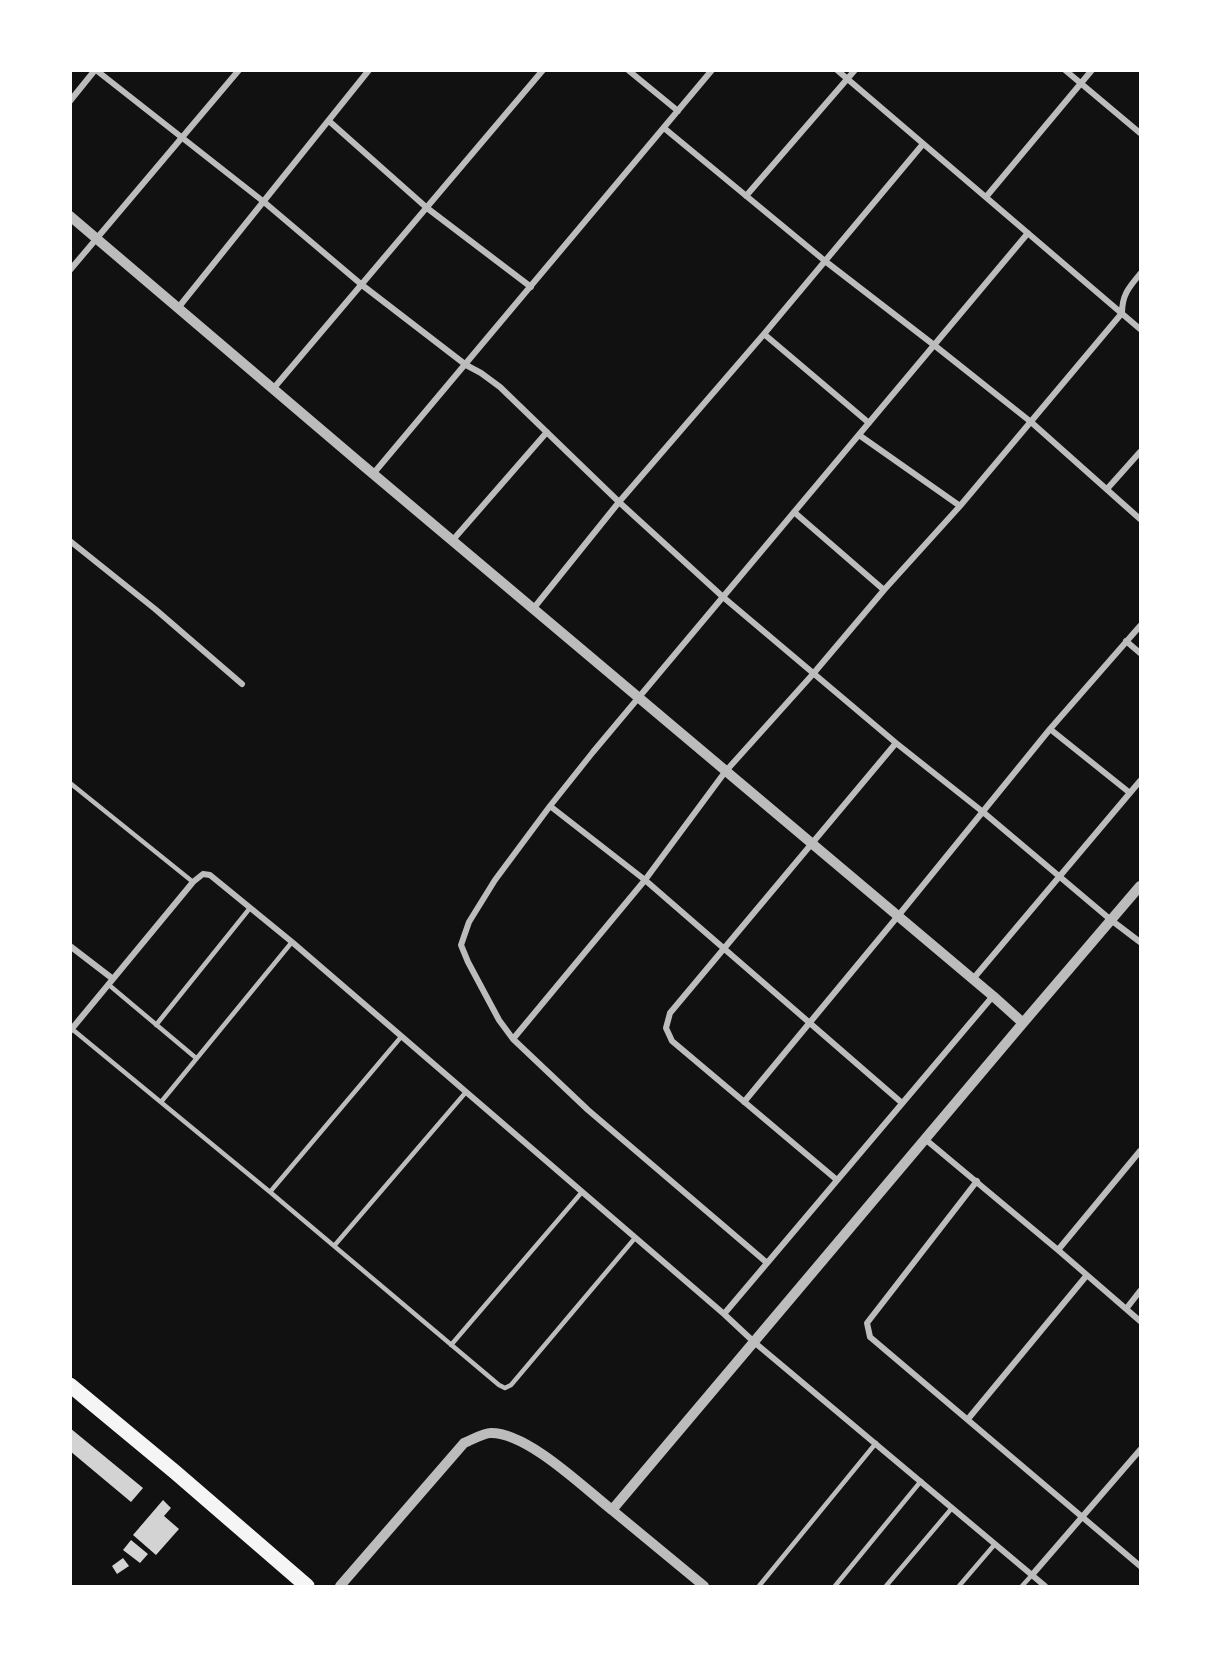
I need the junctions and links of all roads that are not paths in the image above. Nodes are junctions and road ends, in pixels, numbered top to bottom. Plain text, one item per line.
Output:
1 (96, 70) edge
2 (239, 70) edge
3 (369, 70) edge
4 (543, 70) edge
5 (628, 70) edge
6 (712, 70) edge
7 (837, 70) edge
8 (855, 70) edge
9 (1065, 70) edge
10 (1092, 70) edge
11 (847, 80) junction
12 (1081, 84) junction
13 (70, 101) edge
14 (678, 111) junction
15 (329, 121) junction
16 (664, 128) junction
17 (1140, 133) edge
18 (182, 138) junction
19 (923, 144) junction
20 (746, 196) junction
21 (986, 196) junction
22 (264, 202) junction
23 (427, 208) junction
24 (70, 216) edge
25 (1028, 233) junction
26 (97, 239) junction
27 (825, 261) junction
28 (70, 270) edge
29 (1140, 274) edge
30 (362, 285) junction
31 (531, 287) junction
32 (178, 308) junction
33 (1122, 313) junction
34 (1140, 329) edge
35 (764, 334) junction
36 (934, 345) junction
37 (466, 365) junction
38 (272, 390) junction
39 (1031, 422) junction
40 (869, 423) junction
41 (547, 432) junction
42 (859, 435) junction
43 (1140, 452) edge
44 (373, 474) junction
45 (1107, 489) junction
46 (619, 502) junction
47 (960, 506) junction
48 (794, 512) junction
49 (1140, 519) edge
50 (70, 541) edge
51 (452, 541) junction
52 (884, 590) junction
53 (723, 597) junction
54 (533, 609) junction
55 (1140, 626) edge
56 (1126, 641) junction
57 (1140, 653) edge
58 (813, 674) junction
59 (242, 684) dead end
60 (639, 698) junction
61 (1050, 729) junction
62 (896, 743) junction
63 (725, 772) junction
64 (1140, 781) edge
65 (70, 783) edge
66 (1130, 793) junction
67 (549, 806) junction
68 (983, 812) junction
69 (812, 843) junction
70 (1060, 876) junction
71 (645, 880) junction
72 (193, 882) junction
73 (1140, 886) edge
74 (250, 908) junction
75 (898, 916) junction
76 (1112, 920) junction
77 (292, 942) junction
78 (1140, 942) edge
79 (70, 946) edge
80 (724, 949) junction
81 (973, 979) junction
82 (111, 982) junction
83 (993, 996) junction
84 (809, 1023) junction
85 (1023, 1023) junction
86 (156, 1025) junction
87 (71, 1030) edge
88 (401, 1037) junction
89 (513, 1039) junction
90 (196, 1058) junction
91 (466, 1092) junction
92 (161, 1102) junction
93 (744, 1102) junction
94 (902, 1103) junction
95 (925, 1139) junction
96 (1140, 1151) edge
97 (837, 1180) junction
98 (977, 1181) junction
99 (270, 1192) junction
100 (582, 1192) junction
101 (635, 1238) junction
102 (334, 1246) junction
103 (1058, 1250) junction
104 (766, 1262) junction
105 (1087, 1275) junction
106 (1140, 1291) edge
107 (1126, 1309) junction
108 (724, 1314) junction
109 (1140, 1321) edge
110 (754, 1342) junction
111 (451, 1345) junction
112 (70, 1385) edge
113 (968, 1419) junction
114 (876, 1443) junction
115 (1140, 1450) edge
116 (921, 1481) junction
117 (952, 1508) junction
118 (612, 1510) junction
119 (1083, 1516) junction
120 (995, 1544) junction
121 (1140, 1566) edge
122 (1032, 1575) junction
123 (306, 1587) edge
124 (340, 1587) edge
125 (704, 1587) edge
126 (759, 1587) edge
127 (835, 1587) edge
128 (886, 1587) edge
129 (959, 1587) edge
130 (1022, 1587) edge
131 (1045, 1587) edge

1 - 13 street
1 - 18 street
2 - 18 street
3 - 15 street
4 - 23 street
5 - 14 street
6 - 14 street
7 - 11 street
8 - 11 street
9 - 12 street
10 - 12 street
11 - 19 street
11 - 20 street
12 - 17 street
12 - 21 street
14 - 16 street
15 - 22 street
15 - 23 street
16 - 20 street
16 - 31 street
18 - 22 street
18 - 26 street
19 - 21 street
19 - 27 street
20 - 27 street
21 - 25 street
22 - 30 street
22 - 32 street
23 - 30 street
23 - 31 street
24 - 26 street
25 - 33 street
25 - 36 street
26 - 28 street
26 - 32 street
27 - 35 street
27 - 36 street
29 - 33 street
30 - 37 street
30 - 38 street
31 - 37 street
32 - 38 street
33 - 34 street
33 - 39 street
35 - 40 street
35 - 46 street
36 - 39 street
36 - 40 street
37 - 41 street
37 - 44 street
38 - 44 street
39 - 45 street
39 - 47 street
40 - 42 street
41 - 46 street
41 - 51 street
42 - 47 street
42 - 48 street
43 - 45 street
44 - 51 street
45 - 49 street
46 - 53 street
46 - 54 street
47 - 52 street
48 - 52 street
48 - 53 street
50 - 59 street
51 - 54 street
52 - 58 street
53 - 58 street
53 - 60 street
54 - 60 street
55 - 56 street
56 - 57 street
56 - 61 street
58 - 62 street
58 - 63 street
60 - 63 street
60 - 67 street
61 - 66 street
61 - 68 street
62 - 68 street
62 - 69 street
63 - 69 street
63 - 71 street
64 - 66 street
65 - 72 lane
66 - 70 street
67 - 71 street
67 - 89 street
68 - 70 street
68 - 75 street
69 - 75 street
69 - 80 street
70 - 76 street
70 - 81 street
71 - 80 street
71 - 89 street
72 - 74 street
72 - 82 street
73 - 76 street
74 - 77 street
74 - 86 lane
75 - 81 street
75 - 84 street
76 - 78 street
76 - 85 street
77 - 88 street
77 - 90 lane
79 - 82 street
80 - 84 street
80 - 93 street
81 - 83 street
82 - 86 lane
82 - 87 street
83 - 85 street
83 - 94 street
84 - 93 street
84 - 94 street
85 - 95 street
86 - 90 lane
87 - 92 lane
88 - 91 street
88 - 99 lane
89 - 104 street
90 - 92 lane
91 - 100 street
91 - 102 lane
92 - 99 lane
93 - 97 street
94 - 97 street
95 - 98 street
95 - 110 street
96 - 103 street
97 - 104 street
98 - 103 street
98 - 113 street
99 - 102 lane
100 - 101 street
100 - 111 lane
101 - 108 street
101 - 111 lane
102 - 111 lane
103 - 105 street
104 - 108 street
105 - 107 street
105 - 113 street
106 - 107 street
107 - 109 street
108 - 110 street
110 - 114 street
110 - 118 street
112 - 123 highway
113 - 119 street
114 - 116 street
114 - 126 lane
115 - 119 street
116 - 117 street
116 - 127 lane
117 - 120 street
117 - 128 lane
118 - 124 street
118 - 125 street
119 - 121 street
119 - 122 street
120 - 122 street
120 - 129 lane
122 - 130 lane
122 - 131 street

